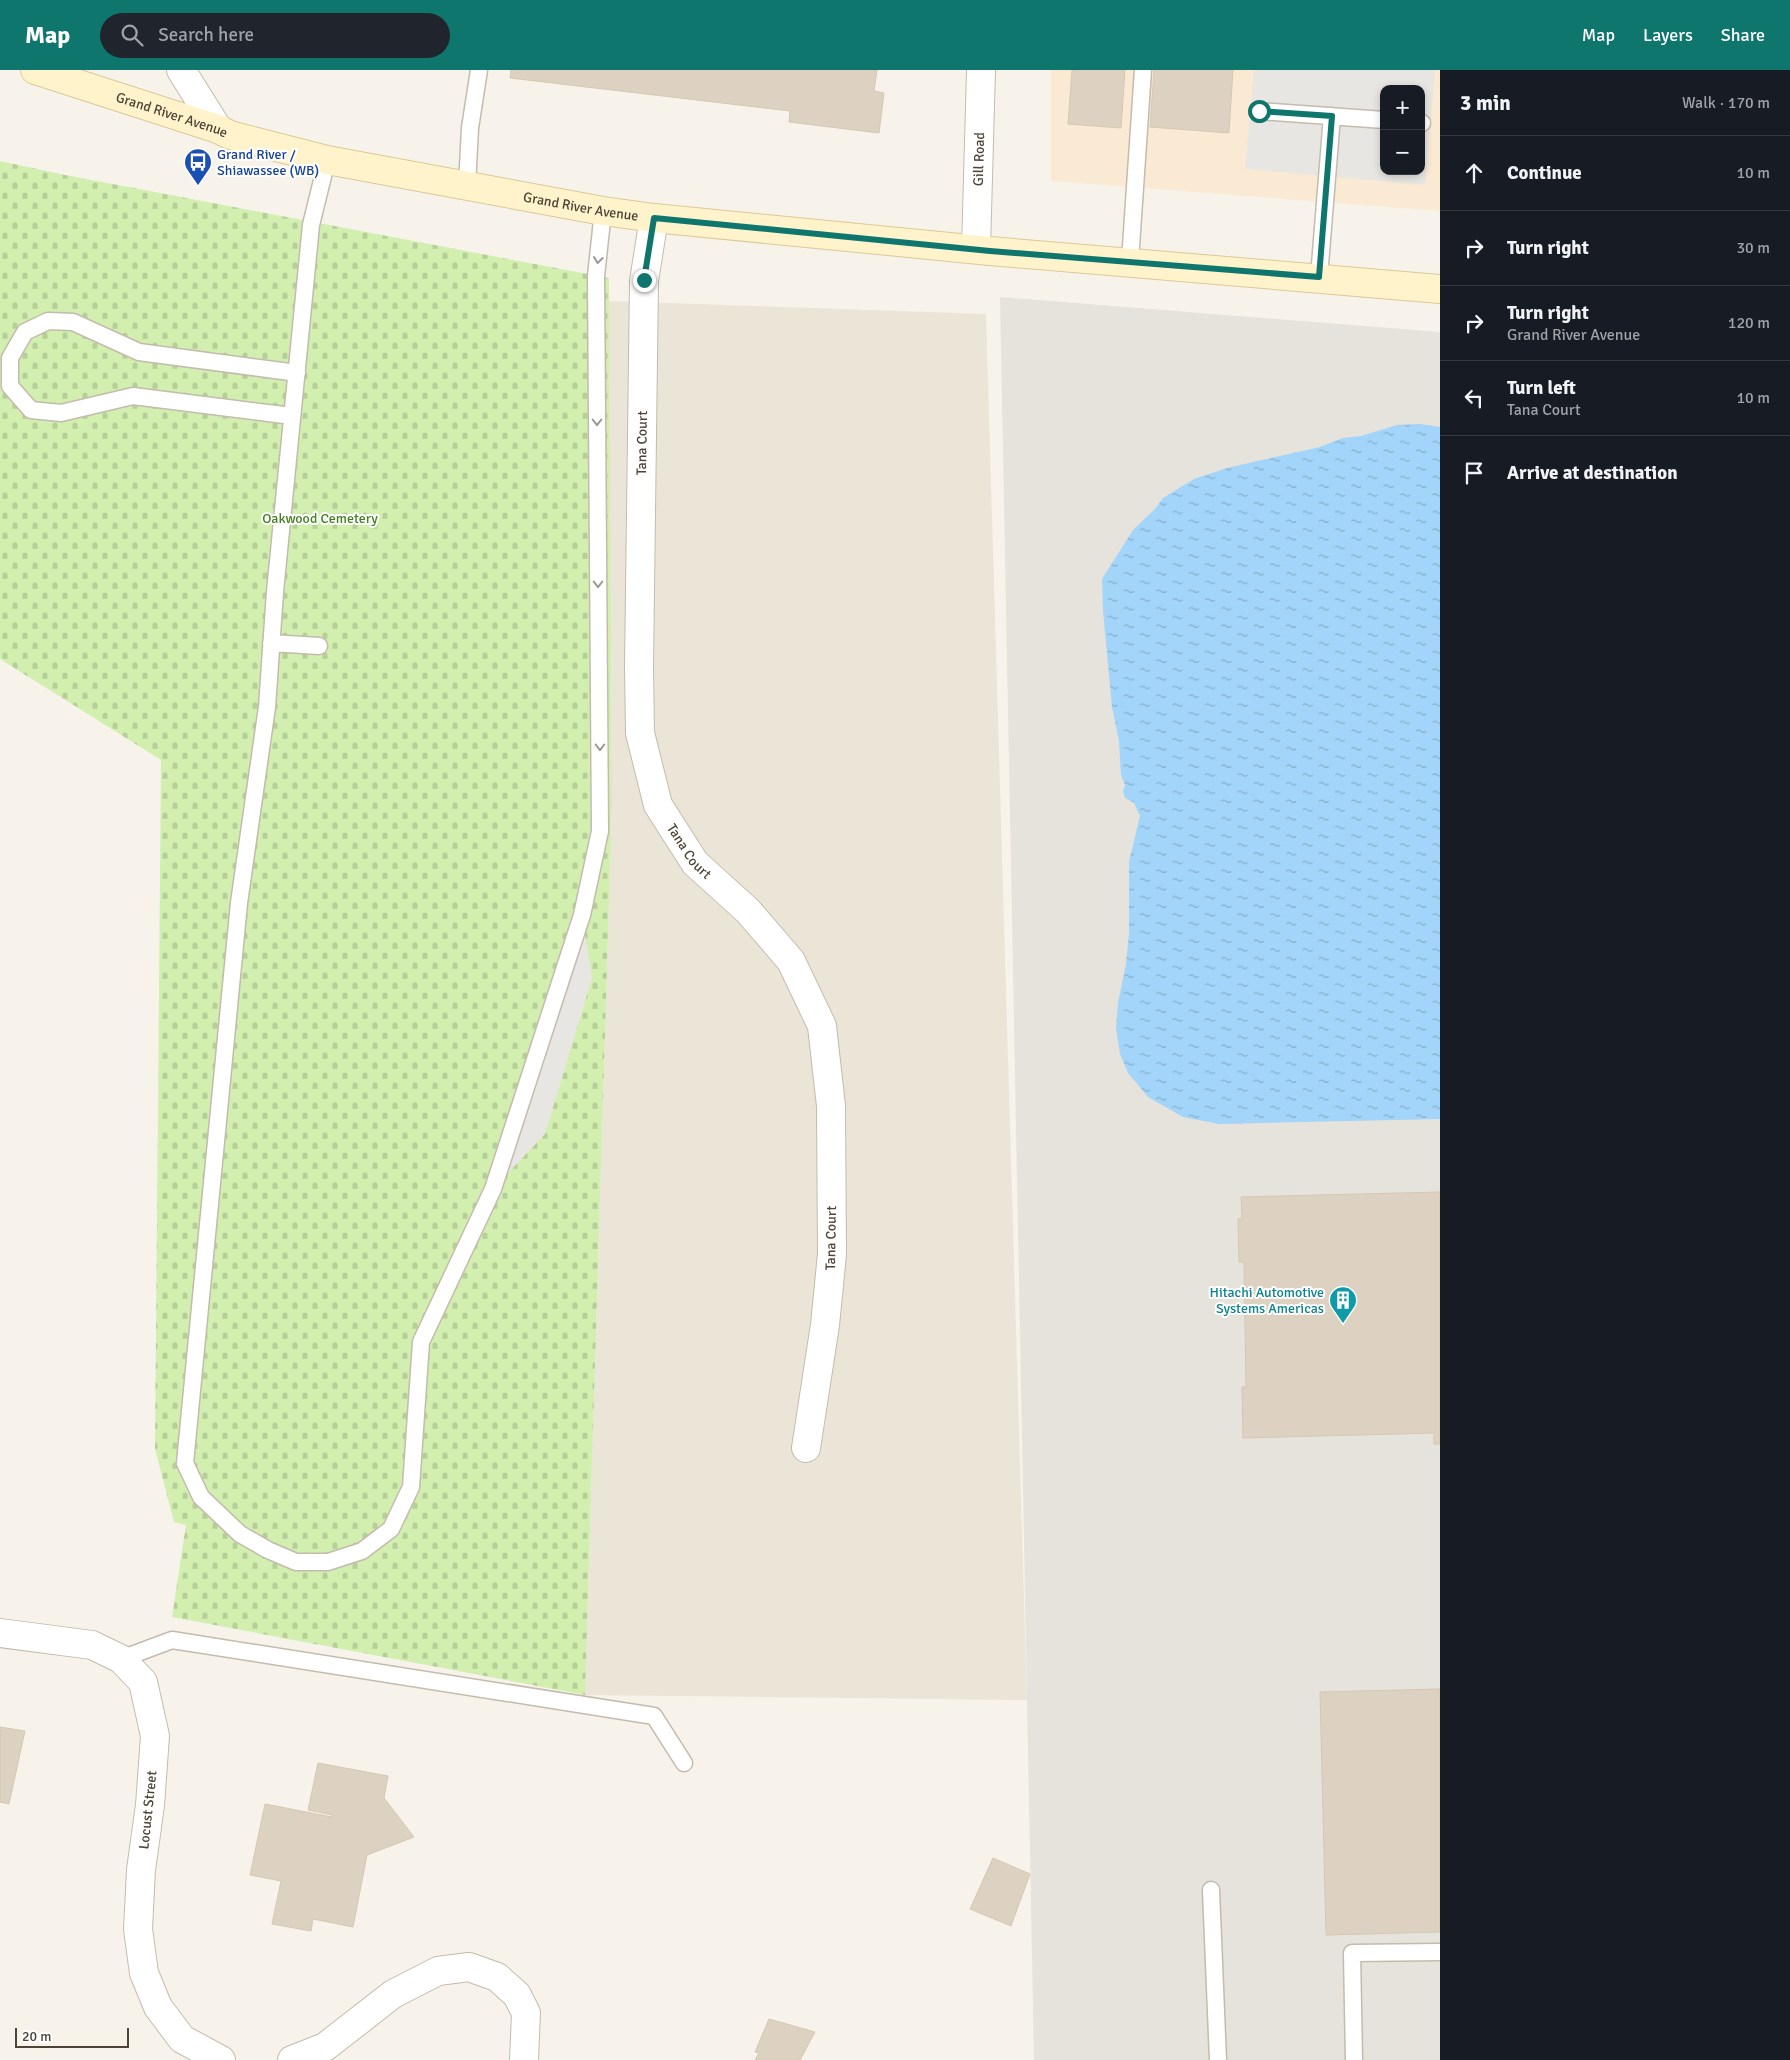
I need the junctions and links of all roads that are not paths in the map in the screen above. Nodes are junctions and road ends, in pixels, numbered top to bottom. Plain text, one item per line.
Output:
1 (35, 70) edge
2 (181, 70) edge
3 (479, 70) edge
4 (981, 70) edge
5 (1144, 70) edge
6 (1259, 111) dead end
7 (1332, 116) junction
8 (1380, 120) edge
9 (218, 129) junction
10 (327, 160) junction
11 (466, 186) junction
12 (603, 211) junction
13 (654, 218) junction
14 (976, 249) junction
15 (1130, 261) junction
16 (1319, 277) junction
17 (1440, 289) edge
18 (297, 373) junction
19 (292, 416) junction
20 (271, 643) junction
21 (320, 646) dead end
22 (806, 1448) dead end
23 (0, 1633) edge
24 (121, 1659) junction
25 (684, 1763) dead end
26 (1211, 1890) dead end
27 (1440, 1952) edge
28 (221, 2060) edge
29 (292, 2060) edge
30 (524, 2060) edge
31 (1218, 2060) edge
32 (1354, 2060) edge

1 - 9 main road, Grand River Avenue
2 - 9 street
3 - 11 lane
4 - 14 street, Gill Road
5 - 15 lane
6 - 7 lane
7 - 8 lane
7 - 16 lane
9 - 10 main road, Grand River Avenue
10 - 11 main road, Grand River Avenue
10 - 18 lane
11 - 12 main road, Grand River Avenue
12 - 13 main road, Grand River Avenue
12 -> 20 lane
13 - 14 main road, Grand River Avenue
13 - 22 street, Tana Court
14 - 15 main road, Grand River Avenue
15 - 16 main road, Grand River Avenue
16 - 17 main road, Grand River Avenue
18 - 19 lane
18 - 19 lane
19 - 20 lane
20 - 21 lane
23 - 24 street, Locust Street
24 - 25 lane
24 - 28 street, Locust Street
26 - 31 lane
27 - 32 lane
29 - 30 street

